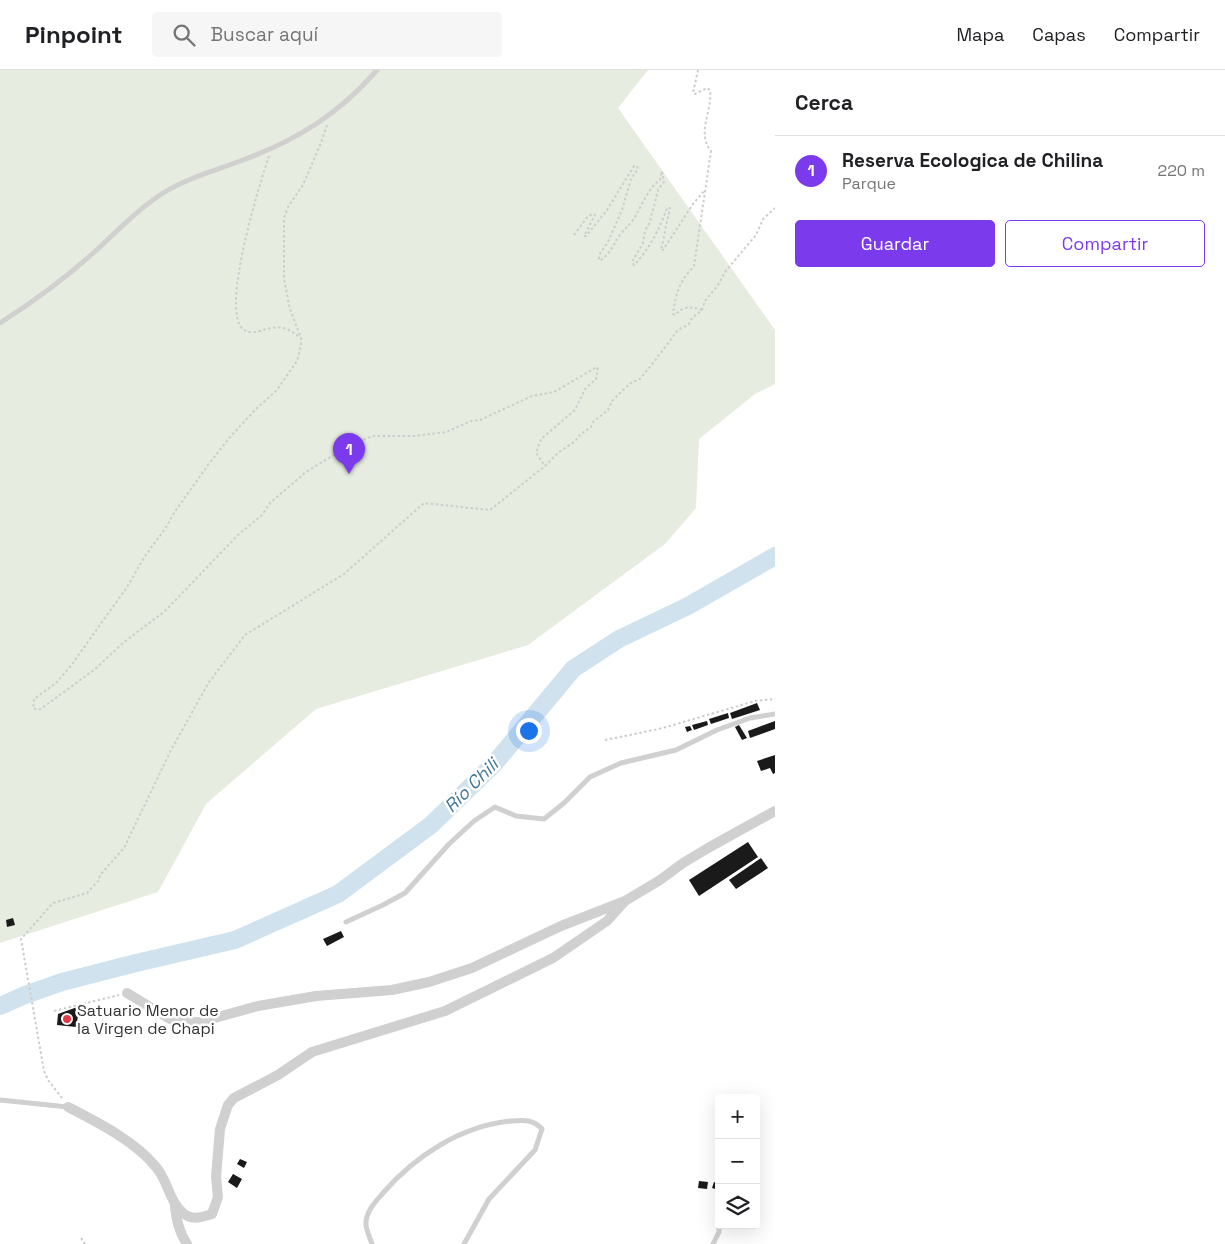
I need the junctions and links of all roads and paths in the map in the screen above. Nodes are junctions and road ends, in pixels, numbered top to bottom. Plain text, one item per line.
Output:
1 (377, 70) edge
2 (698, 70) edge
3 (330, 114) junction
4 (272, 147) junction
5 (705, 190) junction
6 (775, 208) edge
7 (574, 235) dead end
8 (702, 310) junction
9 (0, 324) edge
10 (301, 338) junction
11 (545, 466) junction
12 (775, 699) edge
13 (775, 714) edge
14 (605, 740) dead end
15 (775, 811) edge
16 (625, 901) junction
17 (346, 922) dead end
18 (127, 993) joint
19 (54, 1011) dead end
20 (0, 1100) edge
21 (68, 1107) junction
22 (175, 1206) junction
23 (719, 1229) edge
24 (81, 1238) dead end
25 (85, 1244) edge
26 (187, 1244) edge
27 (372, 1244) edge
28 (464, 1244) edge
29 (713, 1244) edge

1 - 3 lane
2 - 5 path
3 - 4 lane
3 - 10 path
4 - 9 lane
4 - 10 path
5 - 7 path
5 - 8 path
6 - 8 path
8 - 11 path
10 - 11 path
11 - 21 path
12 - 14 path
13 - 17 lane
15 - 16 street
16 - 18 street
16 - 22 street
18 - 19 path
20 - 21 lane
21 - 22 street
22 - 26 street
23 - 29 lane
24 - 25 path
27 - 28 lane

